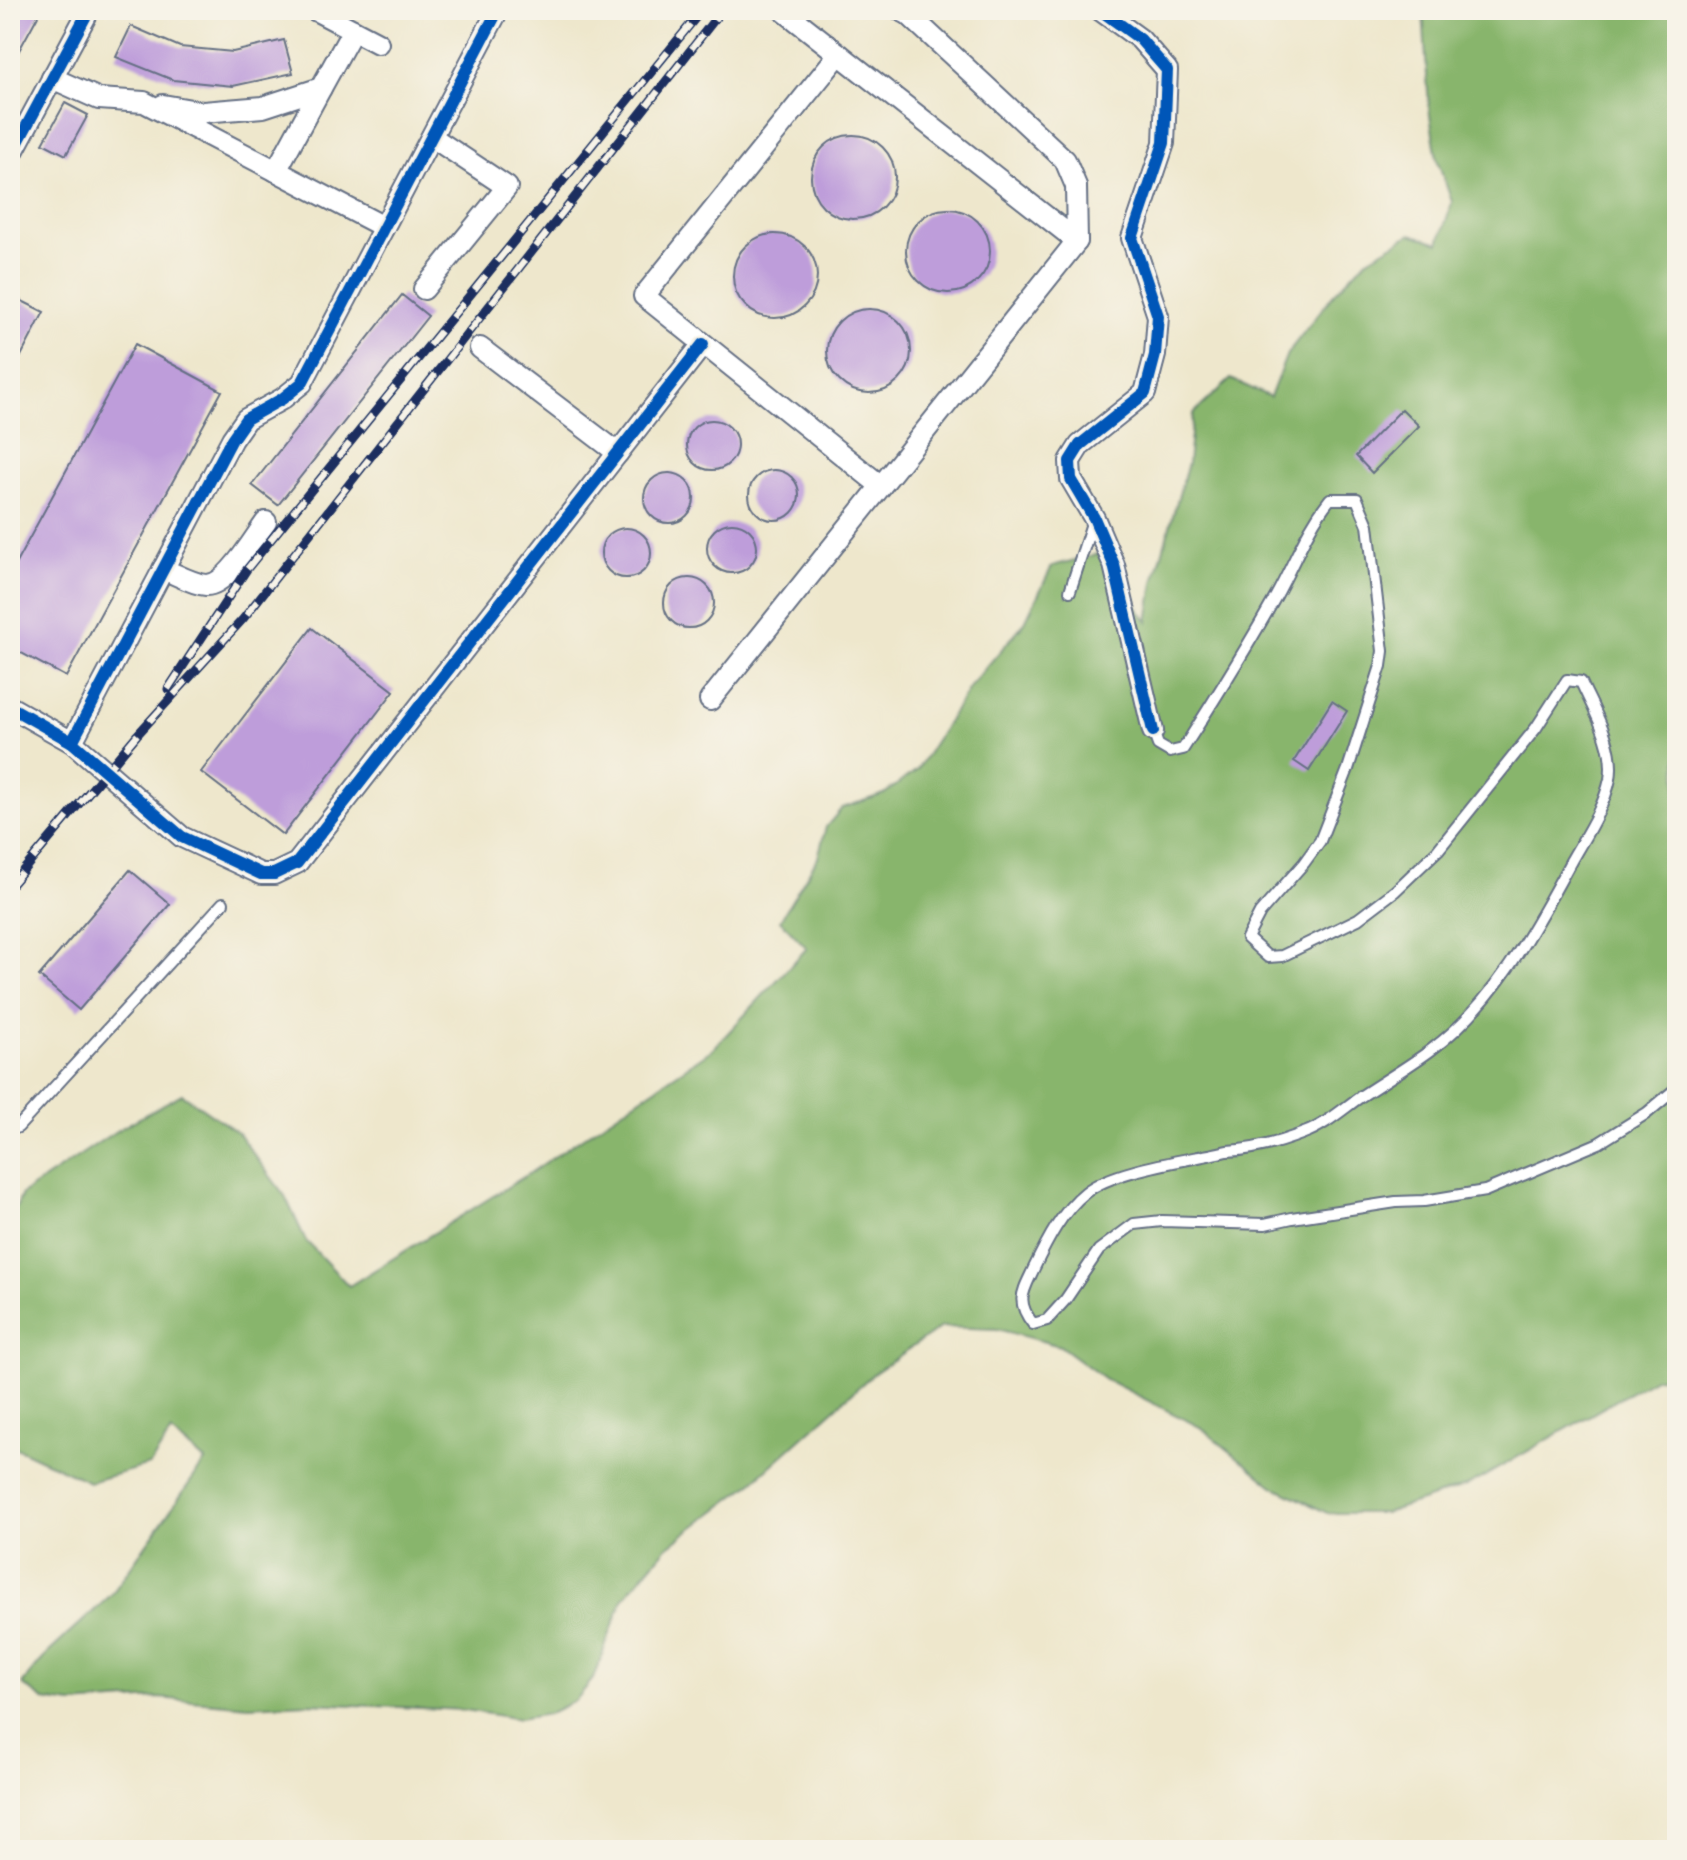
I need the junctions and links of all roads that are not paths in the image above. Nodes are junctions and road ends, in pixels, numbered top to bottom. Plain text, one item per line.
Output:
1 (89, 10) edge
2 (315, 10) edge
3 (498, 10) edge
4 (783, 10) edge
5 (900, 10) edge
6 (1100, 10) edge
7 (353, 30) junction
8 (378, 43) dead end
9 (839, 54) junction
10 (52, 78) junction
11 (321, 88) junction
12 (144, 102) junction
13 (432, 137) junction
14 (10, 157) edge
15 (276, 171) junction
16 (384, 227) junction
17 (1077, 241) junction
18 (424, 289) dead end
19 (703, 344) junction
20 (480, 348) dead end
21 (618, 453) junction
22 (881, 486) junction
23 (1094, 518) junction
24 (266, 522) dead end
25 (163, 569) junction
26 (1070, 591) dead end
27 (710, 700) dead end
28 (10, 707) edge
29 (1153, 731) joint
30 (72, 742) junction
31 (223, 903) dead end
32 (1677, 1088) edge
33 (10, 1130) edge

1 - 10 street
2 - 7 street
3 - 13 street
4 - 9 street
5 - 17 street
6 - 23 street
7 - 8 street
7 - 11 street
9 - 17 street
9 - 19 street
10 - 12 street
10 - 14 street
11 - 12 street
11 - 15 street
12 - 15 street
13 - 16 street
13 - 18 street
15 - 16 street
16 - 25 street
17 - 22 street
19 - 21 street
19 - 22 street
20 - 21 street
21 - 30 street
22 - 27 street
23 - 26 lane
23 - 29 street
24 - 25 street
25 - 30 street
28 - 30 street
29 - 32 lane
31 - 33 lane

